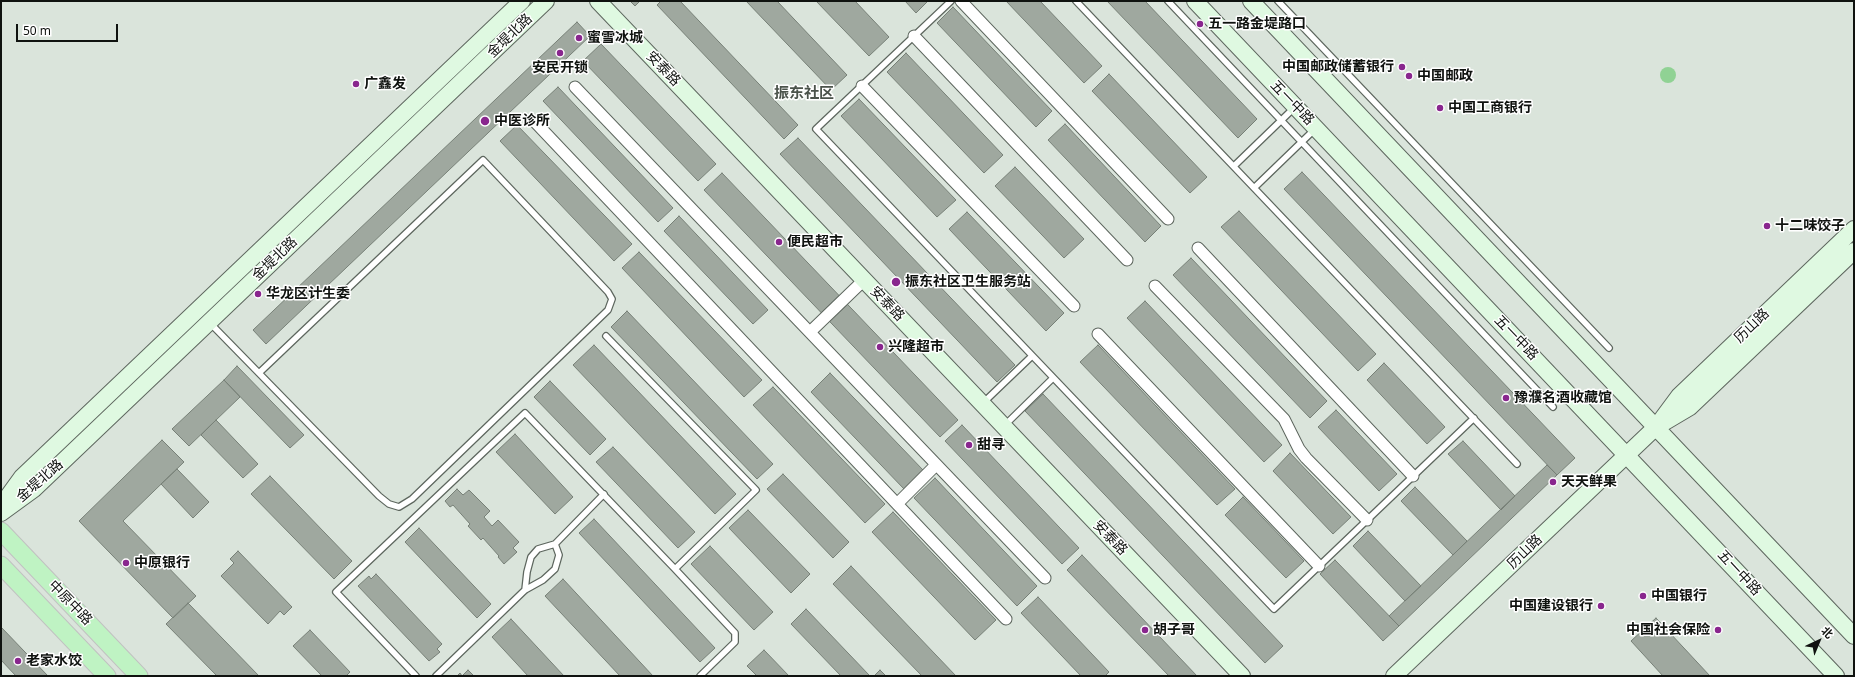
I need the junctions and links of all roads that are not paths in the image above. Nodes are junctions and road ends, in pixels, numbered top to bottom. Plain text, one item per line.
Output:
1 (522, 1) edge
2 (546, 1) edge
3 (598, 1) edge
4 (951, 1) edge
5 (961, 1) edge
6 (1076, 1) edge
7 (1168, 1) edge
8 (1194, 1) edge
9 (1251, 1) edge
10 (1278, 1) edge
11 (914, 36) junction
12 (862, 86) junction
13 (575, 87) dead end
14 (1296, 107) junction
15 (1281, 121) junction
16 (536, 123) dead end
17 (1316, 128) junction
18 (1302, 142) junction
19 (1234, 166) junction
20 (1254, 188) junction
21 (1168, 219) dead end
22 (1854, 229) edge
23 (1198, 248) dead end
24 (1854, 251) edge
25 (1127, 260) dead end
26 (864, 280) junction
27 (1155, 286) dead end
28 (1074, 306) dead end
29 (209, 322) junction
30 (810, 332) junction
31 (1098, 334) dead end
32 (606, 336) dead end
33 (1609, 348) dead end
34 (1032, 356) junction
35 (259, 373) junction
36 (1053, 378) junction
37 (982, 404) junction
38 (1553, 406) dead end
39 (1474, 418) junction
40 (1004, 426) junction
41 (1656, 427) junction
42 (1627, 455) junction
43 (1517, 464) dead end
44 (936, 465) junction
45 (1413, 476) junction
46 (604, 494) junction
47 (897, 504) junction
48 (1, 506) edge
49 (1, 513) edge
50 (1367, 520) junction
51 (1, 531) edge
52 (555, 544) junction
53 (1, 565) edge
54 (1319, 566) junction
55 (675, 569) junction
56 (1045, 578) dead end
57 (525, 590) junction
58 (1006, 619) dead end
59 (1854, 636) edge
60 (107, 676) edge
61 (139, 676) edge
62 (416, 676) edge
63 (436, 676) edge
64 (700, 676) edge
65 (1242, 676) edge
66 (1394, 676) edge
67 (1836, 676) edge

1 - 48 street, 金堤北路
2 - 29 street, 金堤北路
3 - 26 street, 安泰路
4 - 11 lane
5 - 21 street
6 - 19 lane
7 - 15 lane
8 - 14 street, 五一中路
9 - 41 street
10 - 33 lane
11 - 12 lane
11 - 25 street
12 - 28 street
12 - 34 lane
13 - 30 street
14 - 15 lane
14 - 17 street, 五一中路
15 - 18 lane
15 - 19 lane
16 - 47 street
17 - 18 lane
17 - 42 street, 五一中路
18 - 20 lane
18 - 38 lane
19 - 20 lane
20 - 39 lane
22 - 41 street, 历山路
23 - 45 street
24 - 41 street, 历山路
26 - 30 street
26 - 37 street, 安泰路
27 - 50 street
29 - 35 lane
29 - 49 street, 金堤北路
30 - 44 street
31 - 54 street
32 - 55 lane
34 - 36 lane
34 - 37 lane
35 - 35 lane
36 - 40 lane
36 - 54 lane
37 - 40 street, 安泰路
39 - 43 lane
39 - 45 lane
40 - 65 street, 安泰路
41 - 42 street, 历山路
41 - 59 street
42 - 66 street, 历山路
42 - 67 street, 五一中路
44 - 47 street
44 - 56 street
45 - 50 lane
46 - 52 lane
46 - 55 lane
46 - 62 lane
47 - 58 street
50 - 54 lane
51 - 61 main road, 中原中路
52 - 57 lane
52 - 57 lane
53 - 60 main road, 中原中路
55 - 64 lane
57 - 63 lane

